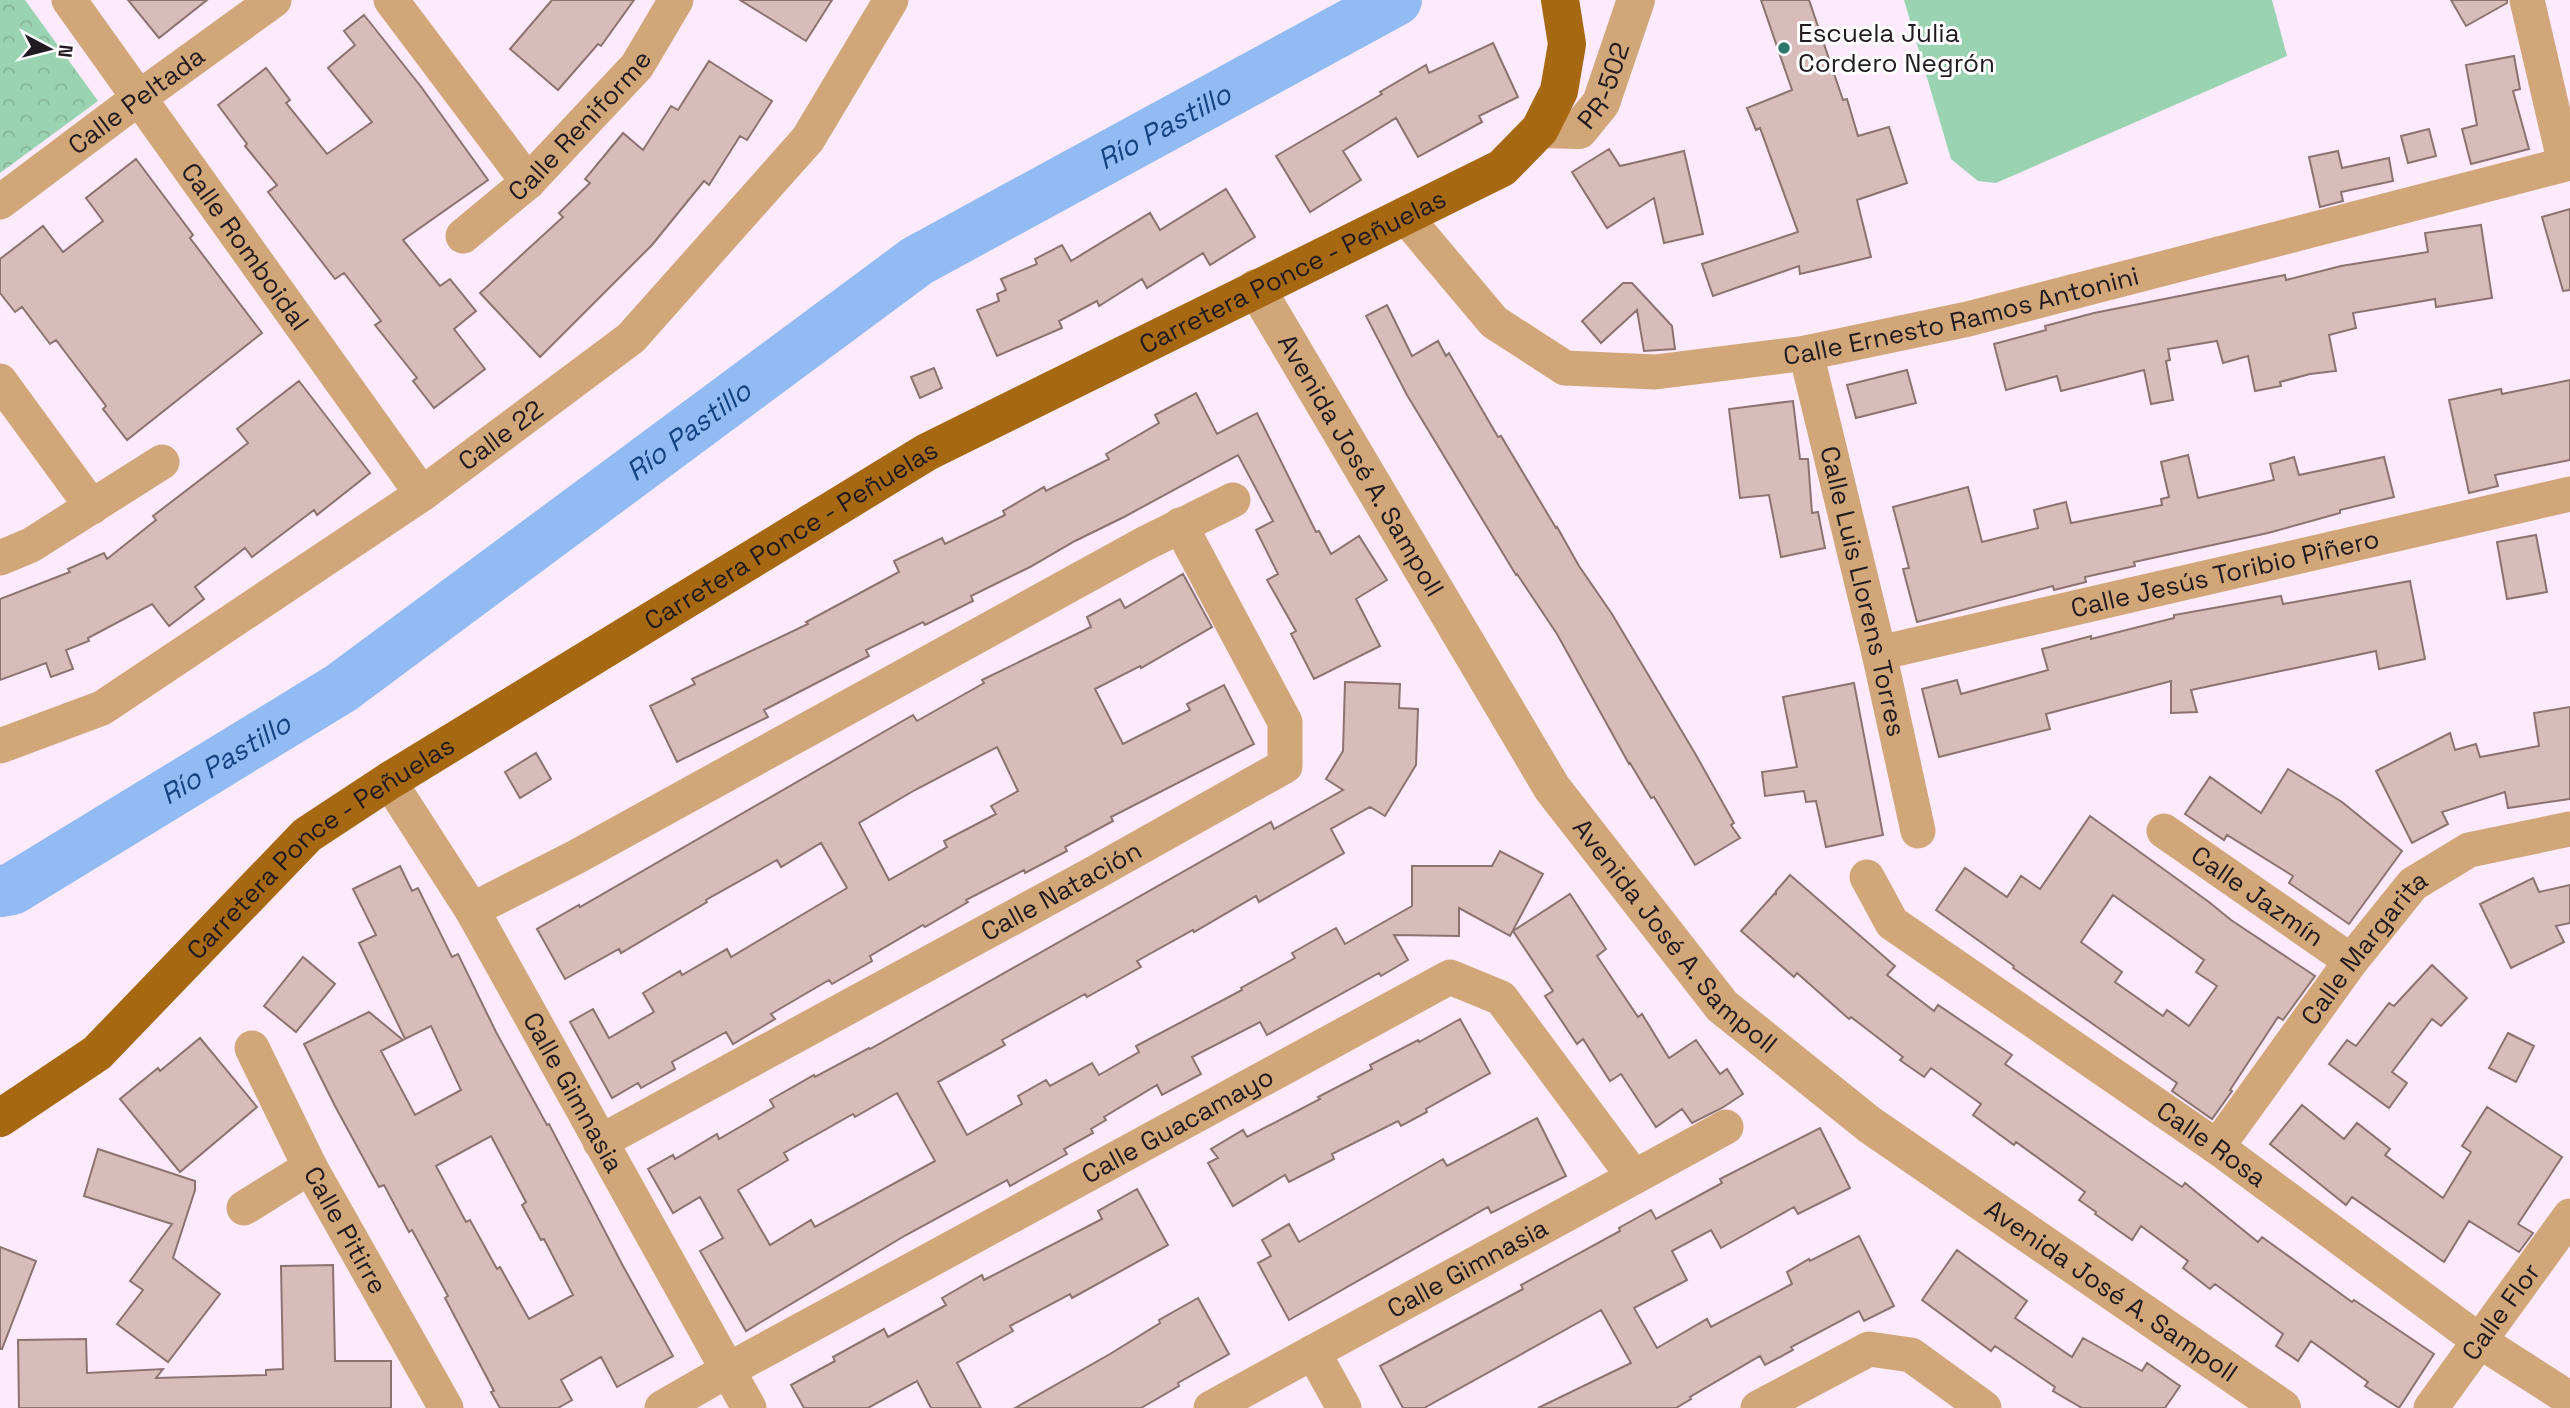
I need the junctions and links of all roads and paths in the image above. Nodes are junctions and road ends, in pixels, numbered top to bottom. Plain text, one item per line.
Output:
1 (69, 0) edge
2 (274, 0) edge
3 (391, 0) edge
4 (676, 0) edge
5 (891, 0) edge
6 (1560, 0) edge
7 (1636, 0) edge
8 (2527, 0) edge
9 (139, 96) junction
10 (1540, 129) junction
11 (2568, 163) edge
12 (528, 183) junction
13 (0, 202) edge
14 (1404, 215) junction
15 (463, 236) dead end
16 (1256, 288) junction
17 (1806, 353) junction
18 (0, 381) edge
19 (162, 462) dead end
20 (422, 494) junction
21 (2570, 494) edge
22 (1233, 500) dead end
23 (92, 507) junction
24 (1180, 525) junction
25 (0, 558) edge
26 (1879, 653) junction
27 (0, 746) edge
28 (389, 781) junction
29 (2570, 829) edge
30 (1918, 831) dead end
31 (2164, 831) dead end
32 (1867, 877) dead end
33 (472, 909) junction
34 (2351, 961) junction
35 (252, 1048) dead end
36 (0, 1118) edge
37 (1726, 1128) dead end
38 (600, 1142) junction
39 (2217, 1147) junction
40 (310, 1167) junction
41 (1634, 1177) junction
42 (244, 1208) dead end
43 (2570, 1216) edge
44 (2481, 1342) junction
45 (1313, 1352) junction
46 (728, 1370) junction
47 (2570, 1399) edge
48 (446, 1408) edge
49 (662, 1408) edge
50 (749, 1408) edge
51 (1211, 1408) edge
52 (1344, 1408) edge
53 (1759, 1408) edge
54 (1984, 1408) edge
55 (2282, 1408) edge
56 (2431, 1408) edge

1 - 9 street, Calle Romboidal
2 - 9 street, Calle Peltada
3 - 12 street
4 - 12 street, Calle Reniforme
5 - 20 street, Calle 22
6 - 10 main road, Carretera Ponce - Peñuelas
7 - 10 street, PR-502 / PR-502
8 - 11 street
9 - 13 street, Calle Peltada
9 - 20 street, Calle Romboidal
10 - 14 main road, Carretera Ponce - Peñuelas
11 - 17 street, Calle Ernesto Ramos Antonini
12 - 15 street, Calle Reniforme
14 - 16 main road, Carretera Ponce - Peñuelas
14 - 17 street, Calle Ernesto Ramos Antonini
16 - 28 main road, Carretera Ponce - Peñuelas
16 - 55 street, Avenida José A. Sampoll
17 - 26 street, Calle Luis Llorens Torres
18 - 23 street
19 - 23 street
20 - 27 street, Calle 22
21 - 26 street, Calle Jesús Toribio Piñero
22 - 24 street
23 - 25 street
24 - 33 street
24 - 38 street, Calle Natación
26 - 30 street, Calle Luis Llorens Torres
28 - 33 street, Calle Gimnasia
28 - 36 main road, Carretera Ponce - Peñuelas
29 - 34 street, Calle Margarita
31 - 34 street, Calle Jazmín
32 - 39 street, Calle Rosa
33 - 38 street, Calle Gimnasia
34 - 39 street, Calle Margarita
35 - 40 street, Calle Pitirre
37 - 41 street, Calle Gimnasia
38 - 46 street, Calle Gimnasia
39 - 44 street, Calle Rosa
40 - 42 street
40 - 48 street, Calle Pitirre
41 - 45 street, Calle Gimnasia
41 - 46 street, Calle Guacamayo
43 - 44 street, Calle Flor
44 - 47 street, Calle Rosa
44 - 56 street, Calle Flor
45 - 51 street, Calle Gimnasia
45 - 52 street
46 - 49 street, Calle Guacamayo
46 - 50 street, Calle Gimnasia
53 - 54 street

